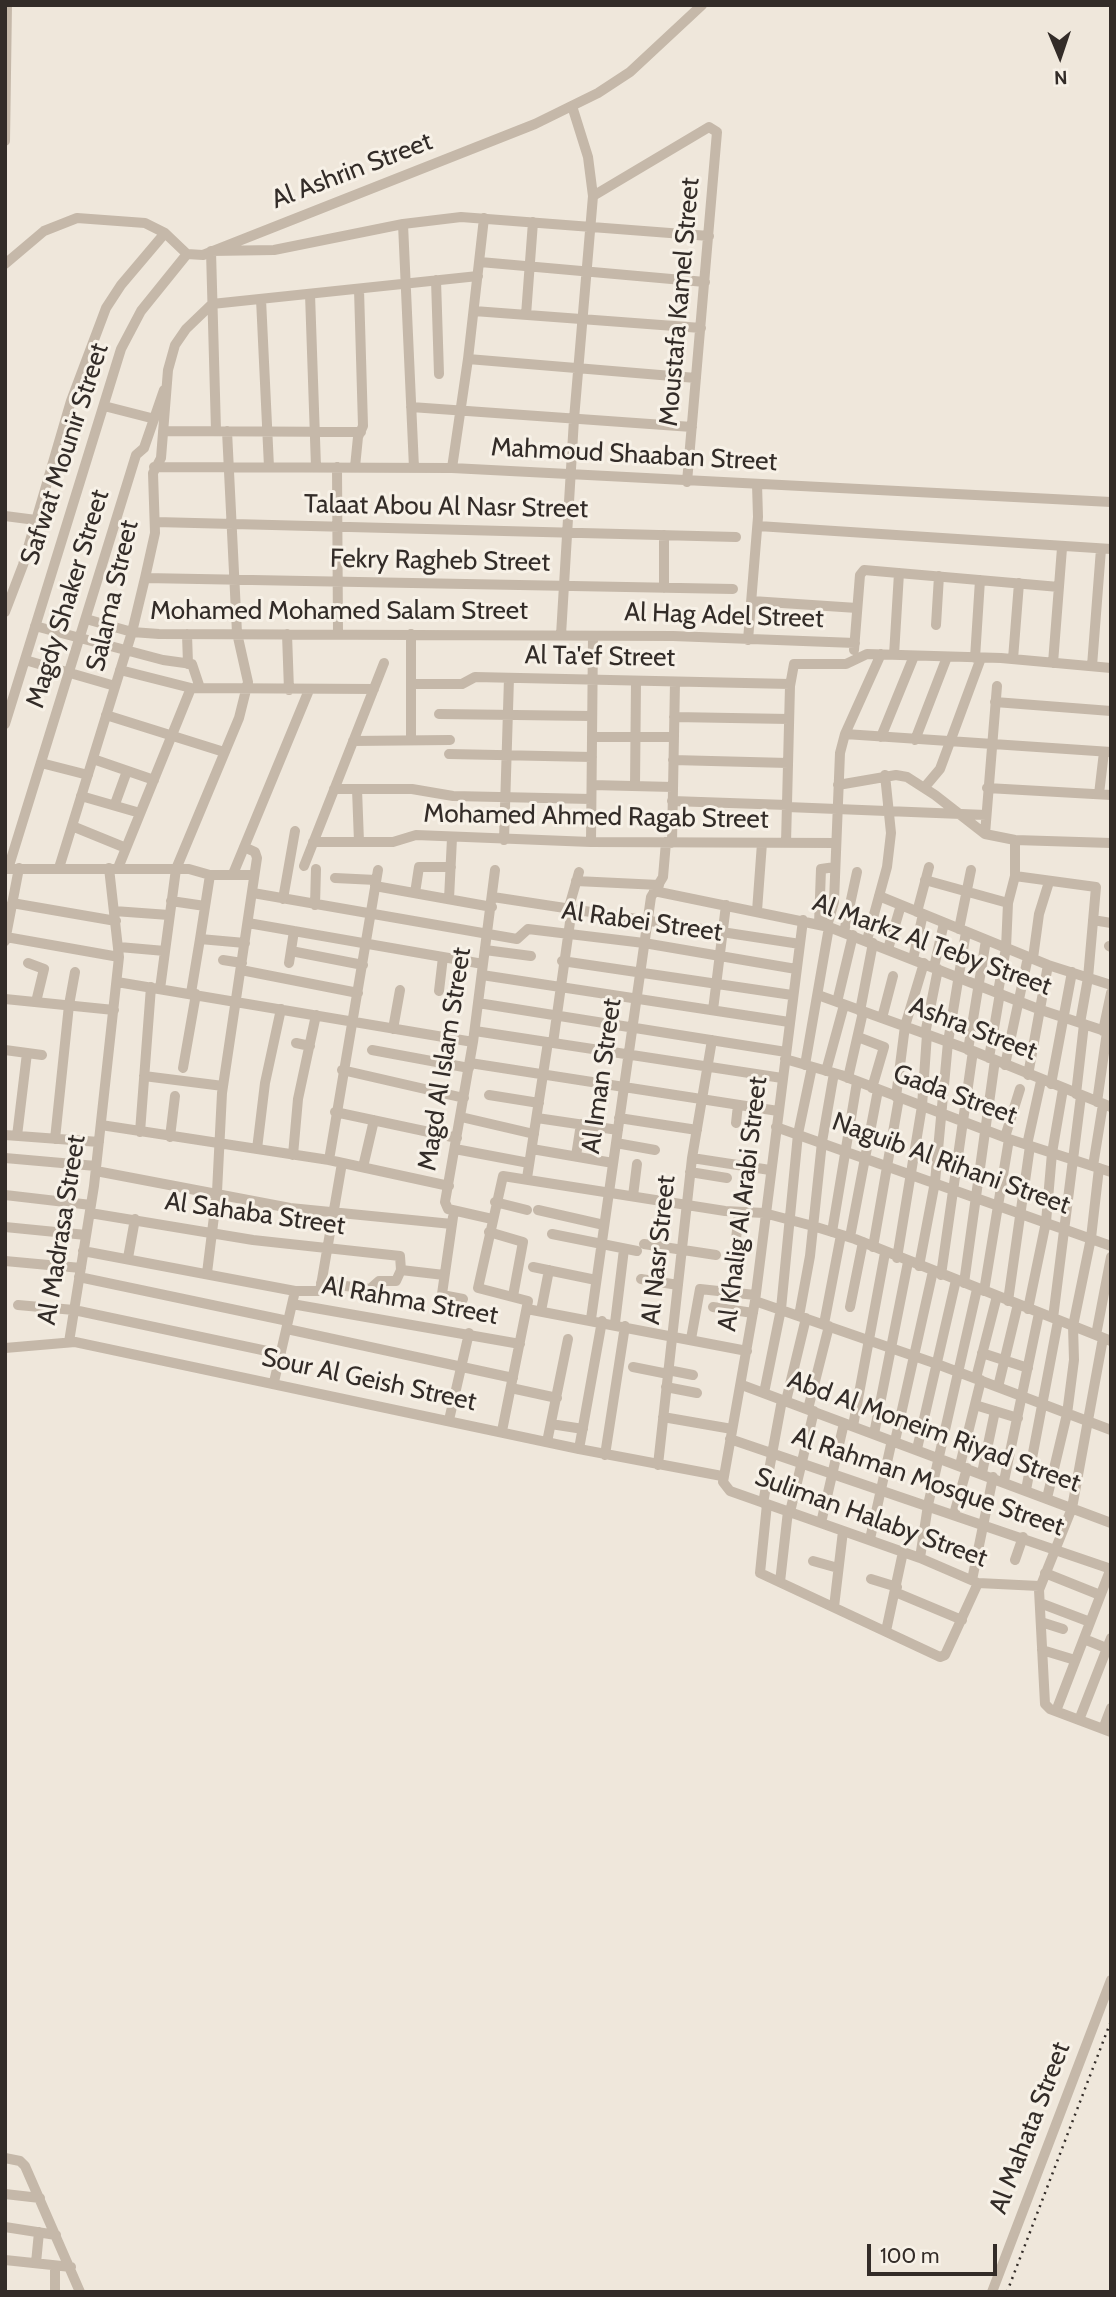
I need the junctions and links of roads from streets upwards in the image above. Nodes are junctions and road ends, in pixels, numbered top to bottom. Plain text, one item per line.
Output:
1 (7, 5) edge
2 (702, 5) edge
3 (572, 106) junction
4 (5, 141) edge
5 (593, 196) junction
6 (484, 218) junction
7 (533, 222) junction
8 (403, 223) junction
9 (590, 227) junction
10 (165, 233) junction
11 (709, 236) junction
12 (211, 251) junction
13 (187, 254) junction
14 (480, 262) junction
15 (5, 264) edge
16 (530, 267) junction
17 (587, 273) junction
18 (478, 276) junction
19 (436, 281) junction
20 (705, 282) junction
21 (406, 284) junction
22 (359, 289) junction
23 (310, 294) junction
24 (261, 299) junction
25 (212, 304) junction
26 (474, 311) junction
27 (526, 315) junction
28 (584, 319) junction
29 (701, 328) junction
30 (468, 359) junction
31 (579, 368) junction
32 (439, 374) dead end
33 (696, 378) junction
34 (166, 386) junction
35 (104, 405) junction
36 (411, 407) junction
37 (461, 410) junction
38 (151, 418) junction
39 (574, 419) junction
40 (692, 427) junction
41 (163, 431) junction
42 (221, 431) junction
43 (267, 432) junction
44 (315, 432) junction
45 (361, 432) junction
46 (154, 467) junction
47 (229, 467) junction
48 (268, 467) junction
49 (316, 467) junction
50 (337, 467) junction
51 (355, 467) junction
52 (414, 468) junction
53 (452, 468) junction
54 (570, 474) junction
55 (687, 482) junction
56 (757, 484) junction
57 (1111, 502) edge
58 (5, 516) edge
59 (36, 520) junction
60 (156, 522) junction
61 (232, 524) junction
62 (758, 526) junction
63 (338, 527) junction
64 (566, 533) junction
65 (664, 535) junction
66 (736, 537) dead end
67 (1062, 548) junction
68 (1106, 549) edge
69 (899, 573) junction
70 (939, 576) junction
71 (145, 578) junction
72 (234, 580) junction
73 (980, 580) junction
74 (338, 582) junction
75 (1019, 583) junction
76 (562, 586) junction
77 (1059, 587) junction
78 (664, 588) junction
79 (733, 589) dead end
80 (752, 601) junction
81 (858, 608) junction
82 (5, 612) edge
83 (86, 620) junction
84 (936, 625) dead end
85 (35, 626) junction
86 (132, 632) junction
87 (237, 633) junction
88 (187, 634) junction
89 (287, 634) junction
90 (338, 634) junction
91 (411, 634) junction
92 (561, 635) junction
93 (593, 636) junction
94 (80, 638) junction
95 (748, 639) junction
96 (855, 643) junction
97 (126, 650) junction
98 (881, 654) junction
99 (894, 654) junction
100 (914, 656) junction
101 (947, 657) junction
102 (978, 658) junction
103 (1013, 659) junction
104 (25, 660) junction
105 (853, 661) junction
106 (384, 663) dead end
107 (1053, 663) junction
108 (188, 664) junction
109 (1092, 666) junction
110 (1111, 668) edge
111 (120, 670) junction
112 (69, 673) junction
113 (509, 678) junction
114 (593, 680) junction
115 (636, 681) junction
116 (675, 682) junction
117 (411, 684) junction
118 (790, 684) junction
119 (116, 686) junction
120 (997, 686) dead end
121 (196, 688) junction
122 (289, 690) junction
123 (309, 690) junction
124 (374, 690) junction
125 (247, 691) junction
126 (995, 702) junction
127 (1111, 711) edge
128 (439, 714) dead end
129 (106, 715) junction
130 (508, 715) junction
131 (592, 716) junction
132 (674, 718) junction
133 (789, 719) junction
134 (5, 724) edge
135 (845, 734) junction
136 (172, 735) junction
137 (592, 737) junction
138 (635, 737) junction
139 (674, 737) junction
140 (881, 737) junction
141 (411, 740) junction
142 (450, 740) dead end
143 (915, 740) junction
144 (353, 741) junction
145 (950, 743) junction
146 (990, 745) junction
147 (224, 751) junction
148 (1107, 752) edge
149 (449, 754) dead end
150 (507, 755) junction
151 (592, 757) junction
152 (93, 759) junction
153 (673, 760) junction
154 (41, 762) junction
155 (788, 763) junction
156 (127, 771) junction
157 (88, 775) junction
158 (885, 775) junction
159 (154, 780) junction
160 (592, 785) junction
161 (838, 785) junction
162 (635, 786) junction
163 (673, 787) junction
164 (924, 788) junction
165 (987, 788) junction
166 (334, 789) junction
167 (357, 789) junction
168 (1105, 794) edge
169 (81, 796) junction
170 (506, 797) junction
171 (592, 799) junction
172 (673, 801) junction
173 (115, 804) junction
174 (787, 806) junction
175 (840, 809) junction
176 (889, 811) junction
177 (140, 813) junction
178 (960, 814) junction
179 (986, 816) junction
180 (72, 826) junction
181 (295, 831) dead end
182 (985, 834) junction
183 (452, 838) junction
184 (504, 839) junction
185 (1015, 840) junction
186 (313, 842) junction
187 (359, 842) junction
188 (591, 842) junction
189 (669, 842) junction
190 (762, 843) junction
191 (786, 843) junction
192 (836, 843) junction
193 (1111, 843) edge
194 (244, 847) junction
195 (126, 848) junction
196 (304, 866) dead end
197 (59, 867) junction
198 (451, 867) junction
199 (929, 867) dead end
200 (113, 868) junction
201 (11, 869) edge
202 (176, 869) junction
203 (316, 869) dead end
204 (495, 870) dead end
205 (971, 870) dead end
206 (858, 873) dead end
207 (233, 874) junction
208 (210, 875) junction
209 (254, 875) junction
210 (1015, 876) junction
211 (335, 878) dead end
212 (376, 879) junction
213 (925, 880) junction
214 (1049, 881) junction
215 (656, 888) junction
216 (965, 891) junction
217 (253, 893) junction
218 (415, 893) junction
219 (879, 896) junction
220 (283, 899) junction
221 (449, 900) junction
222 (171, 901) junction
223 (12, 902) junction
224 (492, 902) junction
225 (1008, 903) junction
226 (315, 905) junction
227 (726, 905) junction
228 (901, 905) junction
229 (205, 906) junction
230 (570, 908) junction
231 (757, 911) junction
232 (920, 913) junction
233 (169, 915) junction
234 (115, 916) junction
235 (371, 916) junction
236 (648, 918) junction
237 (7, 920) edge
238 (803, 920) junction
239 (1094, 920) junction
240 (248, 923) junction
241 (944, 923) junction
242 (1111, 923) edge
243 (825, 926) junction
244 (294, 931) junction
245 (723, 931) junction
246 (962, 931) junction
247 (848, 934) junction
248 (487, 935) junction
249 (567, 935) junction
250 (6, 939) edge
251 (200, 939) junction
252 (986, 940) junction
253 (870, 942) junction
254 (245, 943) junction
255 (367, 943) junction
256 (644, 943) junction
257 (800, 944) junction
258 (1006, 948) junction
259 (888, 949) junction
260 (291, 950) junction
261 (485, 950) junction
262 (165, 951) junction
263 (119, 952) junction
264 (531, 956) dead end
265 (720, 956) junction
266 (443, 957) junction
267 (1030, 957) junction
268 (223, 960) dead end
269 (562, 961) junction
270 (28, 963) dead end
271 (289, 963) dead end
272 (927, 964) junction
273 (1048, 964) junction
274 (363, 965) junction
275 (241, 966) junction
276 (796, 969) junction
277 (483, 970) junction
278 (75, 972) dead end
279 (1072, 972) junction
280 (640, 973) junction
281 (892, 976) dead end
282 (956, 976) junction
283 (1088, 978) junction
284 (117, 982) junction
285 (716, 984) junction
286 (978, 984) junction
287 (1111, 985) edge
288 (156, 988) junction
289 (560, 989) junction
290 (400, 990) dead end
291 (439, 990) dead end
292 (358, 993) junction
293 (999, 993) junction
294 (1111, 993) edge
295 (193, 994) junction
296 (792, 995) junction
297 (818, 995) junction
298 (5, 999) edge
299 (236, 1000) junction
300 (636, 1000) junction
301 (1018, 1001) junction
302 (36, 1002) junction
303 (478, 1003) junction
304 (841, 1004) junction
305 (69, 1005) junction
306 (281, 1009) junction
307 (114, 1010) junction
308 (713, 1010) junction
309 (1041, 1010) junction
310 (862, 1011) junction
311 (316, 1015) junction
312 (556, 1016) junction
313 (1063, 1017) junction
314 (882, 1018) junction
315 (352, 1021) junction
316 (789, 1022) junction
317 (1082, 1024) junction
318 (905, 1026) junction
319 (632, 1027) junction
320 (393, 1029) junction
321 (1107, 1032) edge
322 (926, 1034) junction
323 (474, 1036) junction
324 (858, 1037) junction
325 (712, 1040) junction
326 (551, 1042) junction
327 (948, 1042) junction
328 (296, 1043) dead end
329 (310, 1045) junction
330 (5, 1050) edge
331 (372, 1050) dead end
332 (970, 1051) junction
333 (27, 1053) junction
334 (629, 1054) junction
335 (42, 1055) dead end
336 (785, 1055) junction
337 (996, 1061) junction
338 (706, 1065) junction
339 (470, 1066) junction
340 (808, 1066) junction
341 (183, 1068) dead end
342 (342, 1070) junction
343 (830, 1072) junction
344 (544, 1075) junction
345 (1028, 1075) junction
346 (144, 1076) junction
347 (782, 1078) junction
348 (852, 1080) junction
349 (1046, 1082) junction
350 (223, 1086) junction
351 (624, 1087) junction
352 (875, 1089) junction
353 (1063, 1089) junction
354 (1020, 1090) dead end
355 (489, 1095) dead end
356 (1078, 1095) junction
357 (175, 1096) dead end
358 (898, 1097) junction
359 (464, 1098) junction
360 (701, 1099) junction
361 (539, 1103) junction
362 (1104, 1104) edge
363 (738, 1105) junction
364 (922, 1106) junction
365 (778, 1111) junction
366 (335, 1112) junction
367 (944, 1113) junction
368 (461, 1117) junction
369 (537, 1118) junction
370 (373, 1120) junction
371 (964, 1121) junction
372 (736, 1123) dead end
373 (581, 1124) junction
374 (619, 1124) junction
375 (101, 1125) junction
376 (776, 1127) junction
377 (696, 1130) junction
378 (986, 1130) junction
379 (139, 1132) junction
380 (534, 1134) junction
381 (798, 1134) junction
382 (11, 1136) edge
383 (170, 1137) junction
384 (1007, 1138) junction
385 (55, 1139) junction
386 (99, 1142) junction
387 (821, 1142) junction
388 (456, 1143) junction
389 (616, 1143) junction
390 (219, 1146) junction
391 (1029, 1146) junction
392 (257, 1149) junction
393 (532, 1149) junction
394 (654, 1150) dead end
395 (845, 1150) junction
396 (1052, 1153) junction
397 (293, 1156) junction
398 (576, 1156) junction
399 (866, 1157) junction
400 (5, 1158) edge
401 (692, 1158) junction
402 (329, 1160) junction
403 (1073, 1160) junction
404 (342, 1163) junction
405 (530, 1163) junction
406 (613, 1163) junction
407 (637, 1164) dead end
408 (889, 1166) junction
409 (363, 1167) junction
410 (1096, 1167) junction
411 (96, 1168) junction
412 (770, 1170) junction
413 (691, 1172) junction
414 (1111, 1172) edge
415 (912, 1173) junction
416 (527, 1178) junction
417 (727, 1178) dead end
418 (935, 1182) junction
419 (449, 1186) junction
420 (955, 1189) junction
421 (217, 1192) junction
422 (609, 1192) junction
423 (5, 1195) edge
424 (633, 1196) junction
425 (977, 1197) junction
426 (495, 1202) junction
427 (687, 1204) junction
428 (998, 1205) junction
429 (91, 1209) junction
430 (454, 1211) junction
431 (739, 1212) junction
432 (335, 1213) junction
433 (764, 1213) junction
434 (1022, 1213) junction
435 (135, 1219) junction
436 (492, 1219) junction
437 (789, 1220) junction
438 (1046, 1222) junction
439 (452, 1224) junction
440 (604, 1225) junction
441 (813, 1226) junction
442 (5, 1227) edge
443 (1066, 1229) junction
444 (213, 1233) junction
445 (489, 1233) junction
446 (552, 1234) dead end
447 (86, 1235) junction
448 (841, 1235) junction
449 (1091, 1238) junction
450 (868, 1244) junction
451 (601, 1245) junction
452 (1111, 1246) edge
453 (735, 1248) dead end
454 (328, 1249) junction
455 (625, 1249) junction
456 (83, 1251) junction
457 (681, 1251) junction
458 (885, 1253) junction
459 (716, 1255) dead end
460 (1111, 1257) edge
461 (128, 1258) junction
462 (903, 1260) junction
463 (5, 1261) edge
464 (919, 1266) junction
465 (533, 1267) dead end
466 (401, 1270) junction
467 (548, 1270) junction
468 (80, 1272) junction
469 (207, 1273) junction
470 (937, 1273) junction
471 (444, 1275) junction
472 (621, 1277) junction
473 (641, 1279) dead end
474 (596, 1281) junction
475 (960, 1282) junction
476 (321, 1283) junction
477 (678, 1284) junction
478 (980, 1290) junction
479 (295, 1291) junction
480 (619, 1293) junction
481 (442, 1295) junction
482 (513, 1296) junction
483 (997, 1296) junction
484 (755, 1298) junction
485 (463, 1299) dead end
486 (292, 1304) junction
487 (18, 1305) dead end
488 (713, 1307) dead end
489 (850, 1307) dead end
490 (1023, 1307) junction
491 (440, 1308) dead end
492 (527, 1309) junction
493 (781, 1309) junction
494 (74, 1310) junction
495 (541, 1311) junction
496 (753, 1313) junction
497 (802, 1317) junction
498 (596, 1320) junction
499 (1056, 1320) junction
500 (620, 1324) junction
501 (288, 1325) junction
502 (827, 1325) junction
503 (1073, 1326) junction
504 (469, 1333) junction
505 (672, 1335) junction
506 (1103, 1338) edge
507 (568, 1339) dead end
508 (691, 1339) junction
509 (871, 1341) junction
510 (69, 1342) junction
511 (520, 1343) junction
512 (5, 1348) edge
513 (893, 1348) junction
514 (747, 1351) junction
515 (982, 1353) junction
516 (281, 1354) junction
517 (914, 1356) junction
518 (1004, 1360) junction
519 (937, 1364) junction
520 (461, 1366) junction
521 (633, 1367) dead end
522 (1028, 1368) junction
523 (668, 1372) junction
524 (958, 1372) junction
525 (693, 1375) dead end
526 (978, 1379) junction
527 (274, 1382) junction
528 (512, 1383) junction
529 (742, 1385) junction
530 (666, 1387) junction
531 (998, 1387) junction
532 (697, 1393) dead end
533 (764, 1393) junction
534 (1023, 1396) junction
535 (557, 1398) junction
536 (784, 1400) junction
537 (975, 1405) junction
538 (1045, 1405) junction
539 (811, 1410) junction
540 (995, 1411) junction
541 (1067, 1414) junction
542 (663, 1417) junction
543 (1018, 1418) junction
544 (449, 1420) junction
545 (1090, 1422) junction
546 (551, 1424) junction
547 (848, 1424) junction
548 (583, 1429) junction
549 (1111, 1430) edge
550 (502, 1431) junction
551 (731, 1434) junction
552 (874, 1434) junction
553 (893, 1441) junction
554 (547, 1442) junction
555 (917, 1449) junction
556 (579, 1450) junction
557 (771, 1452) junction
558 (605, 1455) junction
559 (938, 1457) junction
560 (801, 1463) junction
561 (658, 1465) junction
562 (964, 1466) junction
563 (832, 1473) junction
564 (982, 1473) junction
565 (722, 1476) junction
566 (999, 1479) junction
567 (879, 1489) junction
568 (1026, 1490) junction
569 (1047, 1498) junction
570 (765, 1503) junction
571 (928, 1506) junction
572 (1072, 1508) junction
573 (1111, 1509) edge
574 (789, 1512) junction
575 (954, 1514) junction
576 (1109, 1522) edge
577 (821, 1523) junction
578 (982, 1523) junction
579 (844, 1531) junction
580 (1023, 1536) junction
581 (870, 1539) junction
582 (1055, 1549) junction
583 (903, 1552) junction
584 (920, 1558) junction
585 (1015, 1560) dead end
586 (813, 1561) dead end
587 (838, 1568) junction
588 (1111, 1569) edge
589 (1045, 1573) junction
590 (871, 1579) dead end
591 (780, 1582) junction
592 (975, 1582) junction
593 (1039, 1586) junction
594 (896, 1590) junction
595 (1100, 1595) junction
596 (1040, 1603) junction
597 (834, 1607) junction
598 (962, 1620) junction
599 (1041, 1622) junction
600 (1090, 1622) junction
601 (1063, 1629) dead end
602 (886, 1631) junction
603 (1084, 1639) junction
604 (1109, 1645) edge
605 (1042, 1650) junction
606 (1075, 1660) junction
607 (1111, 1708) edge
608 (1051, 1709) junction
609 (1079, 1720) junction
610 (1107, 1730) edge
611 (1111, 1980) edge
612 (5, 2158) edge
613 (5, 2194) edge
614 (40, 2198) junction
615 (5, 2227) edge
616 (39, 2232) junction
617 (56, 2235) junction
618 (5, 2260) edge
619 (36, 2263) junction
620 (55, 2266) junction
621 (71, 2267) junction
622 (55, 2292) edge
623 (80, 2292) edge
624 (992, 2292) edge

1 - 4 street
2 - 3 street, Al Ashrin Street
3 - 5 street
3 - 12 street, Al Ashrin Street
5 - 9 street
5 - 11 street, Moustafa Kamel Street
6 - 7 street
6 - 8 street
6 - 14 street
7 - 9 street
7 - 16 street
8 - 12 street
8 - 21 street
9 - 11 street
9 - 17 street
10 - 13 street
10 - 15 street
10 - 59 street
11 - 20 street, Moustafa Kamel Street
12 - 13 street, Al Ashrin Street
12 - 25 street
13 - 35 street, Safwat Mounir Street
14 - 16 street
14 - 18 street
16 - 17 street
16 - 27 street
17 - 20 street
17 - 28 street
18 - 19 street
18 - 26 street
19 - 21 street
19 - 32 street
20 - 29 street, Moustafa Kamel Street
21 - 22 street
21 - 36 street
22 - 23 street
22 - 45 street
23 - 24 street
23 - 44 street
24 - 25 street
24 - 43 street
25 - 34 street, Salama Street
25 - 42 street
26 - 27 street
26 - 30 street
27 - 28 street
28 - 29 street
28 - 31 street
29 - 33 street, Moustafa Kamel Street
30 - 31 street
30 - 37 street
31 - 33 street
31 - 39 street
33 - 40 street, Moustafa Kamel Street
34 - 38 street, Magdy Shaker Street
34 - 41 street, Salama Street
35 - 38 street
35 - 85 street, Safwat Mounir Street
36 - 37 street
36 - 52 street
37 - 39 street
37 - 53 street
38 - 83 street, Magdy Shaker Street
39 - 40 street
39 - 54 street
40 - 55 street, Moustafa Kamel Street
41 - 42 street
41 - 46 street, Salama Street
42 - 43 street
42 - 47 street
43 - 44 street
43 - 48 street
44 - 45 street
44 - 49 street
45 - 51 street
46 - 47 street, Mahmoud Shaaban Street
46 - 60 street, Salama Street
47 - 48 street, Mahmoud Shaaban Street
47 - 61 street
48 - 49 street, Mahmoud Shaaban Street
49 - 50 street, Mahmoud Shaaban Street
50 - 51 street, Mahmoud Shaaban Street
50 - 63 street
51 - 52 street, Mahmoud Shaaban Street
52 - 53 street, Mahmoud Shaaban Street
53 - 54 street, Mahmoud Shaaban Street
54 - 55 street, Mahmoud Shaaban Street
54 - 64 street
55 - 56 street, Mahmoud Shaaban Street
56 - 57 street, Mahmoud Shaaban Street
56 - 62 street
58 - 59 street
59 - 82 street
60 - 61 street, Talaat Abou Al Nasr Street
60 - 71 street, Salama Street
61 - 63 street, Talaat Abou Al Nasr Street
61 - 72 street
62 - 67 street
62 - 80 street
63 - 64 street, Talaat Abou Al Nasr Street
63 - 74 street
64 - 65 street, Talaat Abou Al Nasr Street
64 - 76 street
65 - 66 street, Talaat Abou Al Nasr Street
65 - 78 street
67 - 68 street
67 - 77 street
68 - 109 street
69 - 70 street
69 - 81 street
69 - 99 street
70 - 73 street
70 - 84 street
71 - 72 street, Fekry Ragheb Street
71 - 86 street, Salama Street
72 - 74 street, Fekry Ragheb Street
72 - 87 street
73 - 75 street
73 - 102 street
74 - 76 street, Fekry Ragheb Street
74 - 90 street
75 - 77 street
75 - 103 street
76 - 78 street, Fekry Ragheb Street
76 - 92 street
77 - 107 street
78 - 79 street, Fekry Ragheb Street
80 - 81 street
80 - 95 street
81 - 96 street
83 - 86 street, Mohamed Mohamed Salam Street
83 - 94 street, Magdy Shaker Street
85 - 94 street
85 - 104 street, Safwat Mounir Street
86 - 88 street, Mohamed Mohamed Salam Street
86 - 97 street, Salama Street
87 - 88 street, Mohamed Mohamed Salam Street
87 - 89 street, Mohamed Mohamed Salam Street
87 - 125 street
88 - 108 street
89 - 90 street, Mohamed Mohamed Salam Street
89 - 122 street
90 - 91 street, Mohamed Mohamed Salam Street
91 - 92 street, Mohamed Mohamed Salam Street
91 - 117 street
92 - 93 street, Mohamed Mohamed Salam Street
93 - 95 street, Al Hag Adel Street
93 - 114 street
94 - 97 street
94 - 112 street, Magdy Shaker Street
95 - 96 street, Al Hag Adel Street
96 - 105 street
97 - 108 street
97 - 111 street, Salama Street
98 - 99 street
98 - 105 street
98 - 135 street
99 - 100 street
100 - 101 street
100 - 140 street
101 - 102 street
101 - 143 street
102 - 103 street
102 - 145 street
103 - 107 street
104 - 112 street
104 - 134 street, Safwat Mounir Street
105 - 118 street
106 - 124 street
107 - 109 street
108 - 121 street
109 - 110 street
111 - 119 street, Salama Street
111 - 121 street
112 - 119 street
112 - 154 street, Magdy Shaker Street
113 - 114 street, Al Ta'ef Street
113 - 117 street, Al Ta'ef Street
113 - 130 street
114 - 115 street, Al Ta'ef Street
114 - 131 street
115 - 116 street, Al Ta'ef Street
115 - 138 street
116 - 118 street, Al Ta'ef Street
116 - 132 street, Al Iman Street
117 - 141 street
118 - 133 street
119 - 129 street, Salama Street
120 - 126 street
121 - 125 street
121 - 136 street
122 - 123 street
122 - 125 street
123 - 124 street
123 - 194 street
124 - 144 street
125 - 147 street
126 - 127 street
126 - 146 street
128 - 130 street
129 - 136 street
129 - 152 street, Salama Street
130 - 131 street
130 - 150 street
131 - 137 street
132 - 133 street
132 - 139 street, Al Iman Street
133 - 155 street
135 - 140 street
135 - 161 street
136 - 147 street
136 - 159 street
137 - 138 street
137 - 151 street
138 - 139 street
138 - 162 street
139 - 153 street, Al Iman Street
140 - 143 street
141 - 142 street
141 - 144 street
143 - 145 street
144 - 166 street
145 - 146 street
145 - 164 street
146 - 148 street
146 - 165 street
147 - 202 street
148 - 168 street
149 - 150 street
150 - 151 street
150 - 170 street
151 - 160 street
152 - 156 street
152 - 157 street, Salama Street
153 - 155 street
153 - 163 street, Al Iman Street
154 - 157 street
154 - 201 street, Magdy Shaker Street
155 - 174 street
156 - 159 street
156 - 173 street
157 - 169 street, Salama Street
158 - 161 street
158 - 164 street
158 - 176 street
159 - 177 street
160 - 162 street
160 - 171 street
161 - 175 street
162 - 163 street
163 - 172 street, Al Iman Street
164 - 178 street
165 - 168 street
165 - 179 street
166 - 167 street
166 - 186 street
167 - 170 street
167 - 187 street
169 - 173 street
169 - 180 street, Salama Street
170 - 171 street
170 - 184 street
171 - 188 street
172 - 174 street
172 - 189 street, Al Iman Street
173 - 177 street
174 - 175 street
174 - 191 street
175 - 176 street
175 - 192 street
176 - 178 street
176 - 219 street
177 - 195 street
178 - 179 street
178 - 182 street
179 - 182 street
180 - 195 street
180 - 197 street, Salama Street
181 - 220 street
182 - 185 street
183 - 184 street, Mohamed Ahmed Ragab Street
183 - 187 street, Mohamed Ahmed Ragab Street
183 - 198 street
184 - 188 street, Mohamed Ahmed Ragab Street
185 - 193 street
185 - 210 street
186 - 187 street, Mohamed Ahmed Ragab Street
186 - 196 street
188 - 189 street, Mohamed Ahmed Ragab Street
189 - 190 street, Mohamed Ahmed Ragab Street
189 - 215 street, Al Iman Street
190 - 191 street, Mohamed Ahmed Ragab Street
190 - 231 street
191 - 192 street, Mohamed Ahmed Ragab Street
192 - 243 street
194 - 207 street
194 - 209 street
195 - 200 street
197 - 200 street
197 - 201 street
198 - 218 street
198 - 221 street
199 - 213 street
200 - 202 street
200 - 234 street, Al Madrasa Street
201 - 223 street, Magdy Shaker Street
202 - 208 street
202 - 222 street
203 - 226 street
204 - 224 street, Magd Al Islam Street
205 - 216 street
206 - 247 street
207 - 208 street
207 - 209 street
208 - 229 street
209 - 217 street
210 - 214 street
210 - 225 street
211 - 212 street
212 - 218 street
212 - 235 street
213 - 216 street
213 - 232 street
214 - 239 street
214 - 267 street
215 - 227 street, Al Markz Al Teby Street
215 - 230 street, Al Markz Al Teby Street
215 - 236 street, Al Iman Street
216 - 225 street
216 - 246 street
217 - 220 street
217 - 240 street
218 - 221 street
219 - 228 street
219 - 253 street
220 - 226 street
221 - 224 street
222 - 229 street
222 - 233 street
223 - 234 street
223 - 237 street, Magdy Shaker Street
224 - 230 street
224 - 248 street, Magd Al Islam Street
225 - 258 street
226 - 235 street
227 - 231 street, Al Markz Al Teby Street
227 - 245 street
228 - 232 street
228 - 259 street
229 - 251 street
230 - 236 street
230 - 249 street
231 - 238 street, Al Markz Al Teby Street
232 - 241 street
232 - 272 street
233 - 234 street
233 - 262 street
234 - 263 street, Al Madrasa Street
235 - 248 street
235 - 255 street
236 - 245 street
236 - 256 street, Al Iman Street
237 - 250 street, Magdy Shaker Street
238 - 243 street, Al Markz Al Teby Street
238 - 257 street, Al Khalig Al Arabi Street
239 - 242 street
239 - 283 street
240 - 244 street
240 - 254 street
241 - 246 street
241 - 272 street
243 - 247 street, Al Markz Al Teby Street
243 - 297 street
244 - 255 street
244 - 260 street
245 - 257 street
245 - 265 street
246 - 252 street
246 - 282 street
247 - 253 street, Al Markz Al Teby Street
247 - 304 street
248 - 249 street, Al Rabei Street
248 - 261 street, Magd Al Islam Street
249 - 256 street, Al Rabei Street
249 - 269 street
250 - 263 street
251 - 254 street
251 - 295 street
252 - 258 street
252 - 286 street
253 - 259 street, Al Markz Al Teby Street
253 - 310 street
254 - 275 street
255 - 266 street
255 - 274 street
256 - 265 street, Al Rabei Street
256 - 280 street, Al Iman Street
257 - 276 street, Al Khalig Al Arabi Street
258 - 267 street
258 - 293 street
259 - 272 street, Al Markz Al Teby Street
260 - 271 street
260 - 274 street
261 - 264 street
261 - 277 street, Magd Al Islam Street
262 - 263 street
262 - 288 street
263 - 284 street, Al Madrasa Street
265 - 276 street, Al Rabei Street
265 - 285 street
266 - 277 street
266 - 291 street
267 - 273 street
267 - 301 street
268 - 275 street
269 - 280 street
269 - 289 street
270 - 302 street
272 - 282 street, Al Markz Al Teby Street
272 - 318 street
272 - 322 street
273 - 279 street
273 - 309 street
274 - 292 street
275 - 292 street
275 - 299 street
276 - 296 street, Al Khalig Al Arabi Street
277 - 289 street
277 - 303 street, Magd Al Islam Street
278 - 305 street
279 - 283 street
279 - 313 street
280 - 285 street
280 - 300 street, Al Iman Street
281 - 314 street
282 - 286 street, Al Markz Al Teby Street
282 - 327 street
283 - 287 street
283 - 317 street
284 - 288 street
284 - 307 street, Al Madrasa Street
285 - 296 street
285 - 308 street
286 - 293 street, Al Markz Al Teby Street
286 - 332 street
288 - 295 street
288 - 346 street
289 - 300 street
289 - 312 street
290 - 320 street
292 - 315 street
293 - 301 street, Al Markz Al Teby Street
293 - 337 street
294 - 321 street
295 - 299 street
295 - 341 street
296 - 316 street, Al Khalig Al Arabi Street
297 - 304 street, Ashra Street
297 - 340 street
298 - 302 street
299 - 306 street
299 - 350 street
300 - 308 street
300 - 319 street, Al Iman Street
301 - 309 street, Al Markz Al Teby Street
301 - 337 street
302 - 305 street
303 - 312 street, Gada Street
303 - 323 street, Magd Al Islam Street
304 - 310 street, Ashra Street
304 - 343 street
305 - 307 street
305 - 385 street
306 - 311 street
306 - 392 street
307 - 375 street, Al Madrasa Street
308 - 316 street
309 - 313 street, Al Markz Al Teby Street
309 - 345 street
310 - 314 street, Ashra Street
310 - 324 street
311 - 315 street
311 - 329 street
312 - 319 street, Gada Street
312 - 326 street
313 - 317 street, Al Markz Al Teby Street
313 - 349 street
314 - 318 street, Ashra Street
315 - 320 street
315 - 342 street
316 - 336 street, Al Khalig Al Arabi Street
317 - 321 street, Al Markz Al Teby Street
317 - 356 street
318 - 322 street, Ashra Street
318 - 358 street
319 - 325 street, Gada Street
319 - 334 street, Al Iman Street
320 - 323 street
321 - 362 street
322 - 327 street, Ashra Street
322 - 364 street
323 - 326 street
323 - 339 street, Magd Al Islam Street
324 - 348 street
324 - 352 street
325 - 336 street, Gada Street
325 - 338 street, Al Nasr Street
326 - 334 street
326 - 344 street
327 - 332 street, Ashra Street
327 - 367 street
328 - 329 street
329 - 397 street
330 - 333 street
331 - 339 street
332 - 337 street, Ashra Street
332 - 371 street
333 - 335 street
333 - 382 street
334 - 338 street
334 - 351 street, Al Iman Street
336 - 340 street, Gada Street
336 - 347 street, Al Khalig Al Arabi Street
337 - 345 street, Ashra Street
337 - 378 street
338 - 347 street
338 - 360 street, Al Nasr Street
339 - 344 street
339 - 359 street, Magd Al Islam Street
340 - 343 street, Gada Street
340 - 381 street
342 - 359 street
342 - 366 street
343 - 348 street, Gada Street
343 - 387 street
344 - 351 street
344 - 361 street
345 - 349 street, Ashra Street
346 - 350 street
346 - 379 street
347 - 365 street, Al Khalig Al Arabi Street
348 - 352 street, Gada Street
348 - 395 street
349 - 353 street, Ashra Street
349 - 391 street
350 - 390 street
351 - 360 street
351 - 374 street, Al Iman Street
352 - 358 street, Gada Street
352 - 399 street
353 - 356 street, Ashra Street
353 - 396 street
354 - 384 street
355 - 361 street
356 - 362 street, Ashra Street
356 - 403 street
357 - 383 street
358 - 364 street, Gada Street
358 - 408 street
359 - 368 street, Magd Al Islam Street
360 - 363 street
360 - 377 street, Al Nasr Street
361 - 369 street
362 - 410 street
363 - 365 street
363 - 372 street
364 - 367 street, Gada Street
364 - 415 street
365 - 376 street, Al Khalig Al Arabi Street
366 - 370 street
366 - 402 street
367 - 371 street, Gada Street
367 - 418 street
368 - 380 street
368 - 388 street, Magd Al Islam Street
369 - 373 street
369 - 380 street
370 - 388 street
370 - 409 street
371 - 378 street, Gada Street
371 - 420 street
373 - 374 street
373 - 398 street
374 - 377 street
374 - 389 street, Al Iman Street
375 - 379 street
375 - 386 street, Al Madrasa Street
376 - 381 street, Naguib Al Rihani Street
376 - 412 street, Al Khalig Al Arabi Street
377 - 401 street, Al Nasr Street
378 - 384 street, Gada Street
378 - 425 street
379 - 383 street
380 - 393 street
381 - 387 street, Naguib Al Rihani Street
381 - 437 street
382 - 385 street
383 - 390 street
384 - 391 street, Gada Street
384 - 428 street
385 - 386 street
386 - 411 street, Al Madrasa Street
387 - 395 street, Naguib Al Rihani Street
387 - 441 street
388 - 405 street
388 - 419 street, Magd Al Islam Street
389 - 394 street
389 - 406 street, Al Iman Street
390 - 392 street
390 - 421 street
391 - 396 street, Gada Street
391 - 434 street
392 - 397 street
393 - 398 street
393 - 405 street
395 - 399 street, Naguib Al Rihani Street
395 - 448 street
396 - 403 street, Gada Street
396 - 438 street
397 - 402 street
398 - 406 street
399 - 408 street, Naguib Al Rihani Street
399 - 448 street
400 - 411 street
401 - 412 street
401 - 413 street, Al Nasr Street
402 - 404 street
403 - 410 street, Gada Street
403 - 443 street
404 - 409 street
404 - 432 street
405 - 416 street
406 - 422 street, Al Iman Street
407 - 424 street
408 - 415 street, Naguib Al Rihani Street
408 - 450 street
409 - 419 street
410 - 414 street, Gada Street
410 - 449 street
411 - 421 street
411 - 429 street, Al Madrasa Street
412 - 433 street, Al Khalig Al Arabi Street
413 - 417 street
413 - 427 street, Al Nasr Street
415 - 418 street, Naguib Al Rihani Street
415 - 462 street
416 - 422 street
416 - 426 street
418 - 420 street, Naguib Al Rihani Street
418 - 464 street
419 - 430 street, Magd Al Islam Street
420 - 425 street, Naguib Al Rihani Street
420 - 470 street
421 - 432 street
421 - 444 street
422 - 424 street
422 - 440 street, Al Iman Street
423 - 429 street, Al Sahaba Street
424 - 427 street
425 - 428 street, Naguib Al Rihani Street
425 - 475 street
426 - 436 street
426 - 440 street
427 - 431 street
427 - 457 street, Al Nasr Street
428 - 434 street, Naguib Al Rihani Street
428 - 478 street
429 - 435 street, Al Sahaba Street
429 - 447 street, Al Madrasa Street
430 - 436 street, Magd Al Islam Street
430 - 439 street
431 - 433 street
431 - 453 street
432 - 439 street
432 - 454 street
433 - 437 street
433 - 484 street, Al Khalig Al Arabi Street
434 - 438 street, Naguib Al Rihani Street
434 - 490 street
435 - 444 street, Al Sahaba Street
435 - 461 street
436 - 445 street
437 - 441 street
437 - 493 street
438 - 443 street, Naguib Al Rihani Street
438 - 490 street
439 - 471 street
440 - 451 street, Al Iman Street
441 - 448 street
441 - 497 street
442 - 447 street
443 - 449 street, Naguib Al Rihani Street
443 - 499 street
444 - 454 street, Al Sahaba Street
444 - 469 street
445 - 482 street
445 - 482 street
446 - 451 street
447 - 456 street, Al Madrasa Street
448 - 450 street
448 - 502 street
449 - 452 street, Naguib Al Rihani Street
449 - 503 street
450 - 458 street
450 - 489 street
451 - 455 street
451 - 474 street, Al Iman Street
454 - 466 street, Al Sahaba Street
454 - 476 street
455 - 457 street
455 - 472 street
456 - 461 street
456 - 468 street, Al Madrasa Street
457 - 459 street
457 - 477 street, Al Nasr Street
458 - 462 street
458 - 509 street
460 - 506 street
461 - 469 street
462 - 464 street
462 - 513 street
463 - 468 street
464 - 470 street
465 - 467 street
466 - 471 street
466 - 476 street
467 - 474 street
467 - 495 street
468 - 494 street, Al Madrasa Street
468 - 501 street
469 - 479 street
470 - 475 street
470 - 517 street
471 - 481 street
472 - 474 street
472 - 480 street
473 - 477 street
474 - 480 street
474 - 498 street, Al Iman Street
475 - 478 street
475 - 519 street
476 - 479 street
477 - 505 street, Al Nasr Street
478 - 483 street
478 - 524 street
479 - 486 street
480 - 500 street
481 - 485 street
481 - 491 street
482 - 492 street
483 - 490 street
483 - 515 street
484 - 493 street
484 - 496 street, Al Khalig Al Arabi Street
484 - 508 street
486 - 501 street
486 - 504 street, Al Rahma Street
487 - 494 street
488 - 496 street
490 - 499 street
490 - 518 street
490 - 522 street
492 - 495 street
492 - 511 street
493 - 497 street
493 - 533 street
494 - 510 street, Al Madrasa Street
494 - 516 street
495 - 498 street
496 - 514 street, Al Khalig Al Arabi Street
497 - 502 street
497 - 536 street
498 - 500 street
498 - 548 street, Al Iman Street
499 - 503 street
499 - 538 street
500 - 505 street
500 - 558 street
501 - 516 street
501 - 520 street
502 - 509 street
502 - 539 street
503 - 506 street
503 - 541 street
504 - 511 street, Al Rahma Street
504 - 520 street
505 - 508 street
505 - 523 street, Al Nasr Street
506 - 545 street
507 - 535 street
508 - 514 street
509 - 513 street
509 - 547 street
510 - 512 street, Sour Al Geish Street
510 - 527 street, Sour Al Geish Street
511 - 528 street
513 - 517 street
513 - 552 street
514 - 529 street, Al Khalig Al Arabi Street
515 - 518 street
515 - 526 street
516 - 527 street
517 - 519 street
517 - 553 street
518 - 522 street
518 - 531 street
519 - 524 street
519 - 555 street
520 - 528 street
520 - 544 street
521 - 523 street
522 - 534 street
523 - 525 street
523 - 530 street, Al Nasr Street
524 - 526 street
524 - 559 street
526 - 531 street
526 - 537 street
527 - 544 street, Sour Al Geish Street
528 - 535 street
528 - 550 street
529 - 533 street, Abd Al Moneim Riyad Street
529 - 551 street, Al Khalig Al Arabi Street
530 - 532 street
530 - 542 street, Al Nasr Street
531 - 534 street
533 - 536 street, Abd Al Moneim Riyad Street
534 - 538 street
534 - 543 street
535 - 546 street
536 - 539 street, Abd Al Moneim Riyad Street
536 - 557 street
537 - 540 street
537 - 562 street
538 - 541 street
538 - 568 street
539 - 547 street, Abd Al Moneim Riyad Street
539 - 560 street
540 - 543 street
540 - 564 street
541 - 545 street
541 - 569 street
542 - 551 street, Al Rahman Mosque Street
542 - 561 street, Al Nasr Street
543 - 566 street
544 - 550 street, Sour Al Geish Street
545 - 549 street
545 - 572 street
546 - 548 street
546 - 554 street
547 - 552 street, Abd Al Moneim Riyad Street
547 - 563 street
548 - 556 street, Al Iman Street
550 - 554 street, Sour Al Geish Street
551 - 557 street, Al Rahman Mosque Street
551 - 565 street, Al Khalig Al Arabi Street
552 - 553 street, Abd Al Moneim Riyad Street
553 - 555 street, Abd Al Moneim Riyad Street
553 - 567 street
554 - 556 street, Sour Al Geish Street
555 - 559 street, Abd Al Moneim Riyad Street
556 - 558 street, Sour Al Geish Street
557 - 560 street, Al Rahman Mosque Street
557 - 570 street
558 - 561 street, Sour Al Geish Street
559 - 562 street, Abd Al Moneim Riyad Street
559 - 571 street
560 - 563 street, Al Rahman Mosque Street
560 - 574 street
561 - 565 street, Sour Al Geish Street
562 - 564 street, Abd Al Moneim Riyad Street
562 - 575 street
563 - 567 street, Al Rahman Mosque Street
563 - 577 street
564 - 566 street, Abd Al Moneim Riyad Street
565 - 570 street, Suliman Halaby Street
566 - 568 street, Abd Al Moneim Riyad Street
566 - 578 street
567 - 571 street, Al Rahman Mosque Street
567 - 581 street
568 - 569 street, Abd Al Moneim Riyad Street
569 - 572 street, Abd Al Moneim Riyad Street
570 - 574 street, Suliman Halaby Street
570 - 591 street
571 - 575 street, Al Rahman Mosque Street
571 - 584 street
572 - 576 street, Abd Al Moneim Riyad Street
572 - 582 street
573 - 576 street
574 - 577 street, Suliman Halaby Street
574 - 591 street
575 - 578 street, Al Rahman Mosque Street
577 - 579 street, Suliman Halaby Street
578 - 580 street, Al Rahman Mosque Street
578 - 592 street
579 - 581 street, Suliman Halaby Street
579 - 587 street
580 - 582 street, Al Rahman Mosque Street
580 - 585 street
581 - 583 street, Suliman Halaby Street
582 - 588 street, Al Rahman Mosque Street
582 - 589 street
583 - 584 street, Suliman Halaby Street
583 - 594 street
584 - 592 street, Suliman Halaby Street
586 - 587 street
587 - 597 street
588 - 595 street
589 - 593 street
589 - 595 street
590 - 594 street
591 - 597 street
592 - 593 street, Suliman Halaby Street
592 - 598 street
593 - 596 street
594 - 598 street
594 - 602 street
595 - 600 street
596 - 599 street
596 - 600 street
597 - 602 street
598 - 602 street
599 - 601 street
599 - 605 street
600 - 603 street
603 - 604 street
603 - 606 street
604 - 609 street
605 - 606 street
605 - 608 street
606 - 608 street
607 - 610 street
608 - 609 street
609 - 610 street
611 - 624 street, Al Mahata Street
612 - 614 street
613 - 614 street
614 - 617 street
615 - 616 street
616 - 617 street
616 - 619 street
617 - 621 street
618 - 619 street
619 - 620 street
620 - 621 street
620 - 622 street
621 - 623 street

